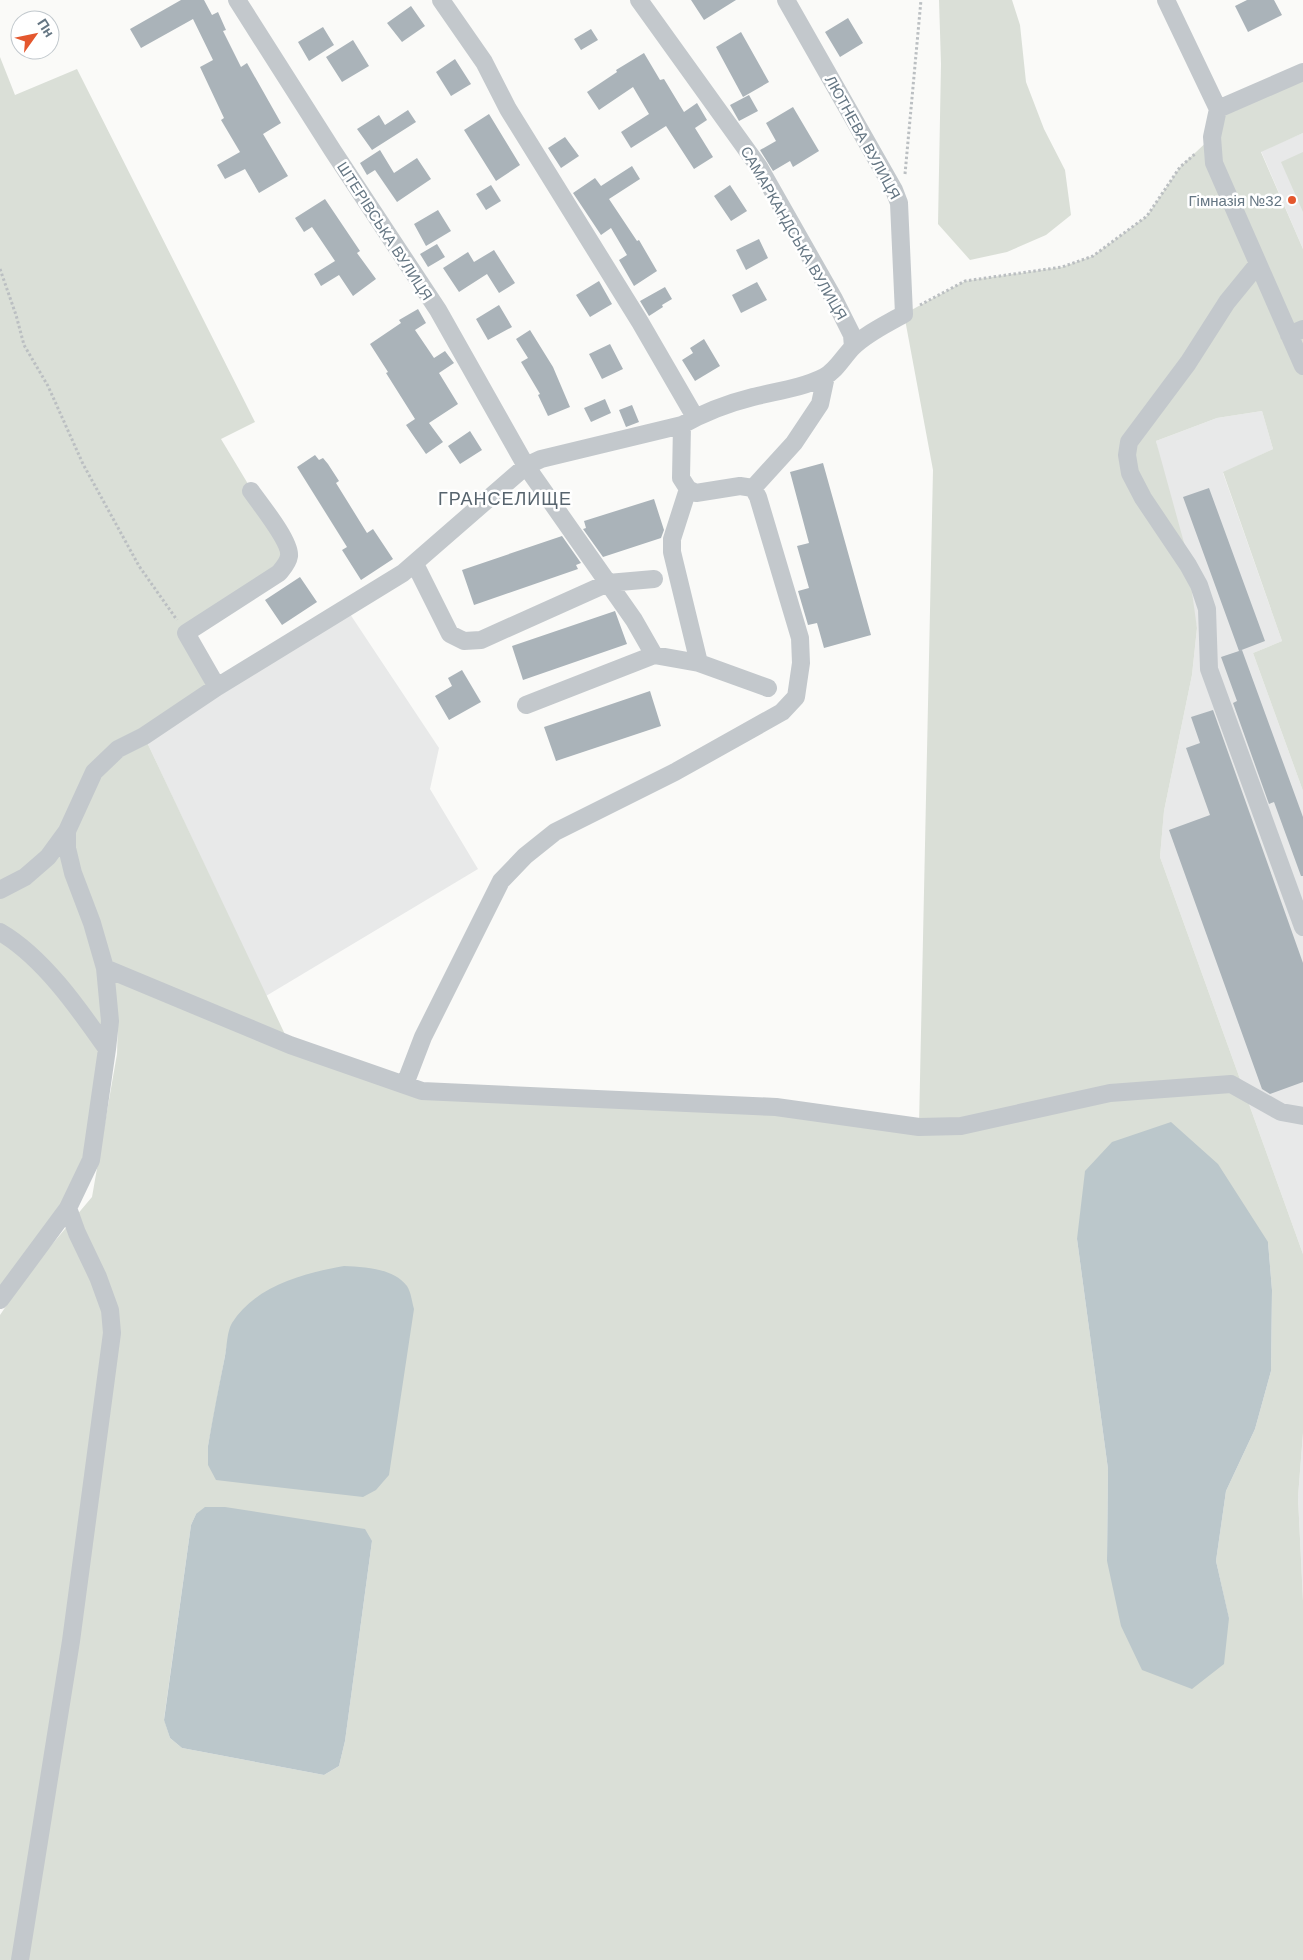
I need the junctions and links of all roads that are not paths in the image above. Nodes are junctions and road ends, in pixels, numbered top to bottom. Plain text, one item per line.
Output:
1 (238, 0) edge
2 (441, 0) edge
3 (639, 0) edge
4 (786, 0) edge
5 (1166, 0) edge
6 (1303, 72) edge
7 (1218, 109) junction
8 (1258, 264) junction
9 (1296, 332) edge
10 (853, 347) junction
11 (1303, 366) edge
12 (826, 376) junction
13 (688, 421) junction
14 (526, 466) junction
15 (753, 488) junction
16 (688, 489) junction
17 (251, 491) dead end
18 (415, 564) junction
19 (654, 578) dead end
20 (608, 583) junction
21 (654, 655) junction
22 (699, 664) junction
23 (217, 687) junction
24 (768, 688) dead end
25 (526, 706) dead end
26 (68, 831) junction
27 (0, 890) edge
28 (1303, 927) edge
29 (0, 932) edge
30 (105, 968) junction
31 (107, 1049) junction
32 (405, 1084) junction
33 (1303, 1116) edge
34 (68, 1208) junction
35 (0, 1300) edge
36 (20, 1960) edge

1 - 14 street, ШТЕРІВСЬКА ВУЛИЦЯ
2 - 13 street
3 - 10 street, САМАРКАНДСЬКА ВУЛИЦЯ
4 - 10 street, ЛЮТНЕВА ВУЛИЦЯ
5 - 7 street
6 - 7 street
7 - 8 street
8 - 9 street
8 - 28 street
9 - 11 street
10 - 12 street
12 - 13 street
12 - 15 street
13 - 14 street
13 - 16 street
14 - 18 street
14 - 20 street, ШТЕРІВСЬКА ВУЛИЦЯ
15 - 16 street
15 - 32 street
16 - 22 street
17 - 23 street
18 - 20 street
18 - 23 street
19 - 20 street
20 - 21 street, ШТЕРІВСЬКА ВУЛИЦЯ
21 - 22 street
21 - 25 street
22 - 24 street
23 - 26 street
26 - 27 street
26 - 30 street
29 - 31 street
30 - 31 street
30 - 32 street
31 - 34 street
32 - 33 street
34 - 35 street
34 - 36 street

